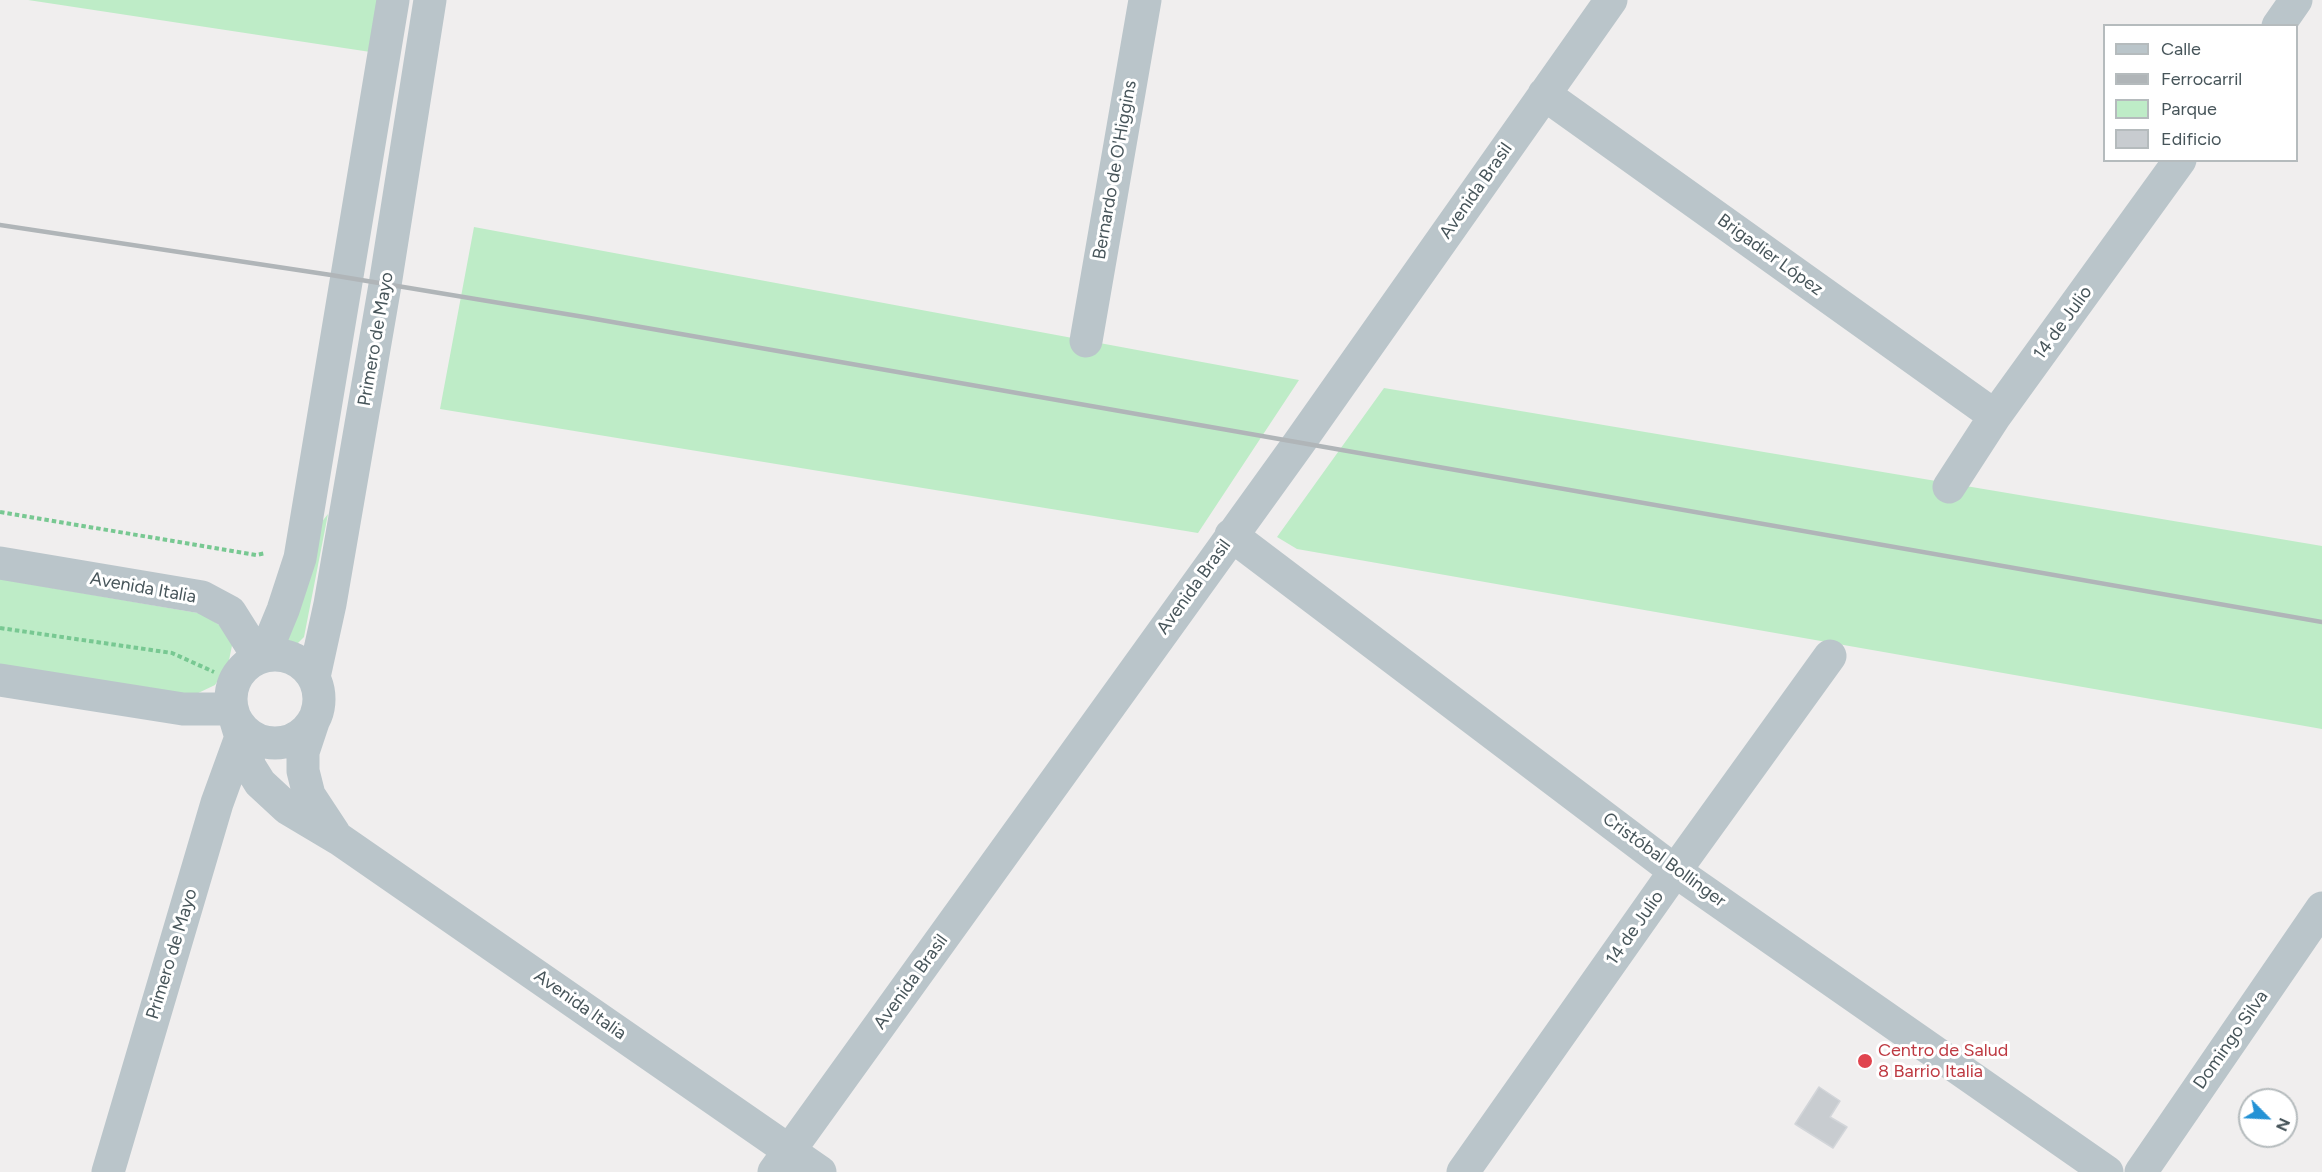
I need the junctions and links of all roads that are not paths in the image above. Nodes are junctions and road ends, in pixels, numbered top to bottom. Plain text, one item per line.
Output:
1 (393, 0) edge
2 (430, 0) edge
3 (1144, 0) edge
4 (1611, 0) edge
5 (2296, 0) edge
6 (2279, 24) edge
7 (382, 66) junction
8 (419, 71) junction
9 (1544, 94) junction
10 (2179, 162) edge
11 (1086, 341) dead end
12 (1995, 416) junction
13 (1949, 487) dead end
14 (1231, 535) junction
15 (0, 563) edge
16 (1830, 656) dead end
17 (261, 657) junction
18 (314, 677) junction
19 (0, 680) edge
20 (235, 712) junction
21 (314, 722) junction
22 (339, 839) junction
23 (1675, 870) junction
24 (2322, 908) edge
25 (782, 1161) edge
26 (108, 1172) edge
27 (820, 1172) edge
28 (1463, 1172) edge
29 (2107, 1172) edge
30 (2140, 1172) edge

1 - 7 street
2 - 8 street, Primero de Mayo
3 - 11 street, Bernardo de O'Higgins
4 - 9 street, Avenida Brasil
5 - 6 street
7 - 8 street
7 - 17 street
8 - 18 street, Primero de Mayo
9 - 12 street, Brigadier López
9 - 14 street, Avenida Brasil
10 - 12 street, 14 de Julio
12 - 13 street, 14 de Julio
14 - 23 street, Cristóbal Bollinger
14 - 25 street, Avenida Brasil
15 - 17 street, Avenida Italia
16 - 23 street, 14 de Julio
17 - 18 street
17 - 20 street
18 - 21 street
19 - 20 street
20 - 21 street
20 - 22 street, Avenida Italia
20 - 26 street, Primero de Mayo
21 - 22 street, Avenida Italia
22 - 25 street, Avenida Italia
23 - 28 street, 14 de Julio
23 - 29 street, Cristóbal Bollinger
24 - 30 street, Domingo Silva
25 - 27 street, Avenida Italia

